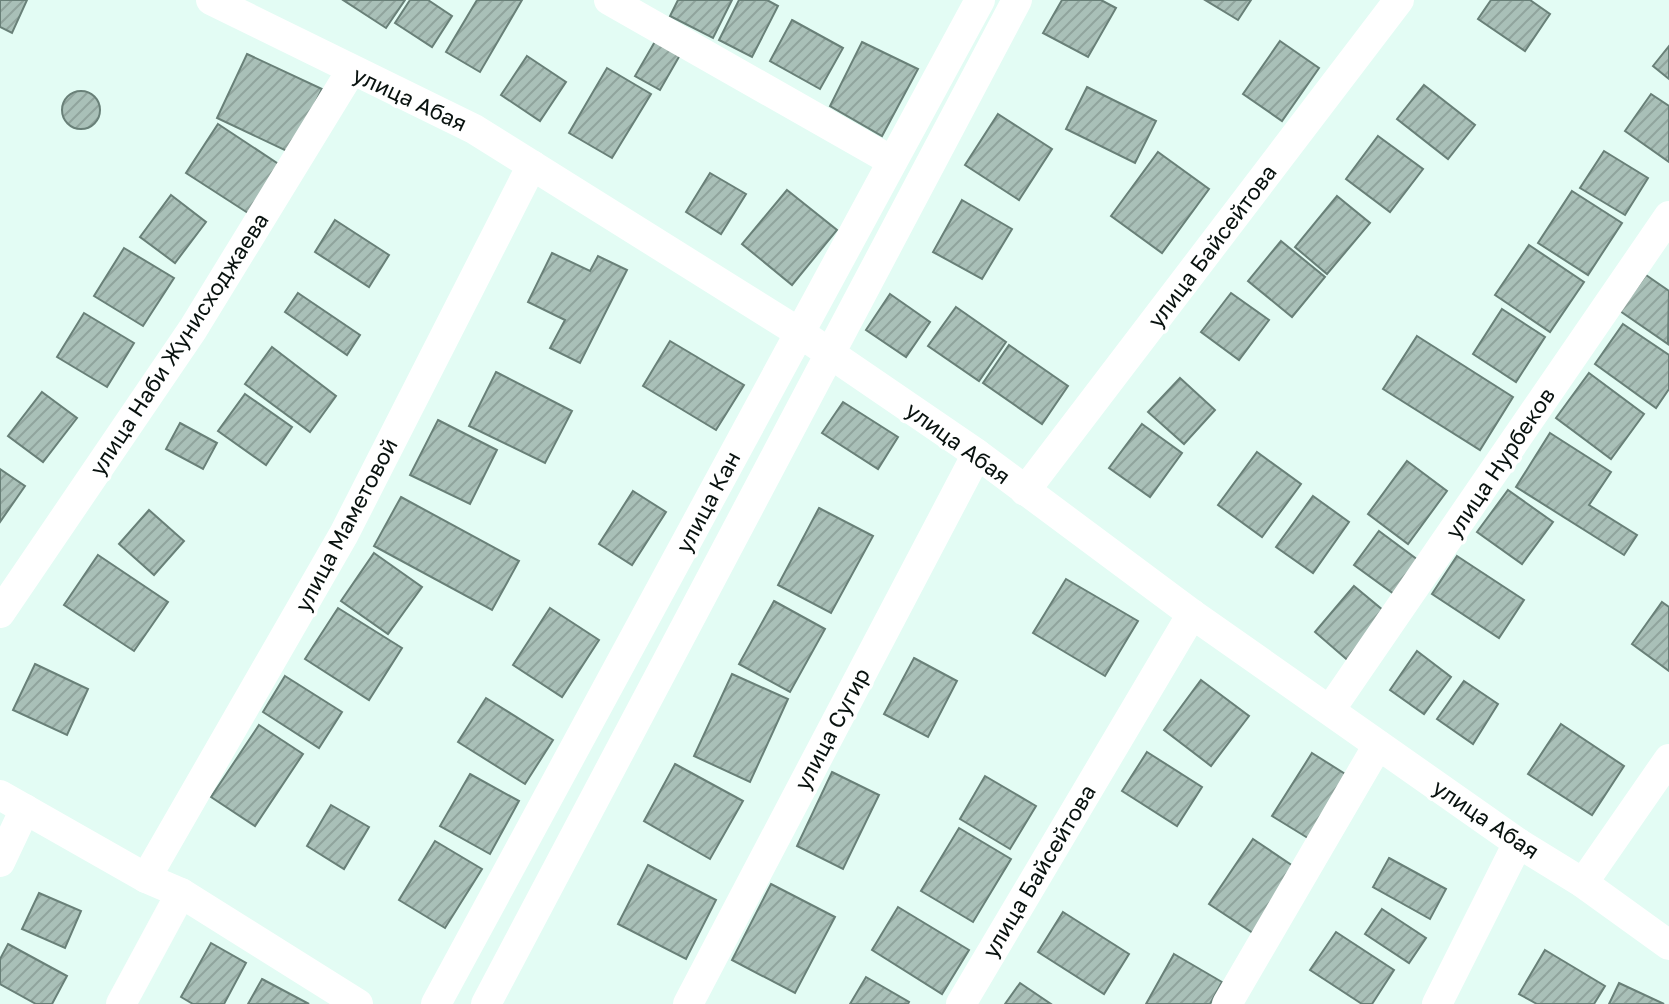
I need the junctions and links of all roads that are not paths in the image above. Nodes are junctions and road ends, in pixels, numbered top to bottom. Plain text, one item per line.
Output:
1 (211, 0) edge
2 (609, 0) edge
3 (980, 0) edge
4 (1017, 0) edge
5 (1399, 0) edge
6 (255, 10) edge
7 (351, 71) junction
8 (892, 161) junction
9 (532, 165) junction
10 (1669, 216) edge
11 (800, 333) junction
12 (829, 352) junction
13 (977, 454) junction
14 (1025, 491) junction
15 (0, 613) edge
16 (1192, 614) junction
17 (1330, 710) junction
18 (1378, 745) junction
19 (1669, 759) edge
20 (13, 802) edge
21 (1518, 843) junction
22 (0, 862) edge
23 (146, 878) junction
24 (1583, 883) junction
25 (181, 893) junction
26 (1669, 945) edge
27 (121, 1004) edge
28 (358, 1004) edge
29 (436, 1004) edge
30 (486, 1004) edge
31 (688, 1004) edge
32 (961, 1004) edge
33 (1227, 1004) edge
34 (1437, 1004) edge

1 - 6 street, улица Абая
2 - 8 street
3 - 8 street, улица Кан
4 - 12 street, улица Кан
5 - 14 street, улица Байсейтова
6 - 7 street, улица Абая
7 - 9 street, улица Абая
7 - 15 street, улица Наби Жунисходжаева
8 - 11 street, улица Кан
9 - 11 street, улица Абая
9 - 23 street, улица Маметовой
10 - 17 street, улица Нурбеков
11 - 12 street, улица Абая
11 - 29 street, улица Кан
12 - 13 street, улица Абая
12 - 30 street, улица Кан
13 - 14 street, улица Абая
13 - 31 street, улица Сугир
14 - 16 street, улица Абая
16 - 17 street, улица Абая
16 - 32 street, улица Байсейтова
17 - 18 street, улица Абая
18 - 21 street, улица Абая
18 - 33 street
19 - 24 street
20 - 22 street
20 - 23 street
21 - 24 street, улица Абая
21 - 34 street
23 - 25 street
24 - 26 street, улица Абая
25 - 27 street
25 - 28 street

